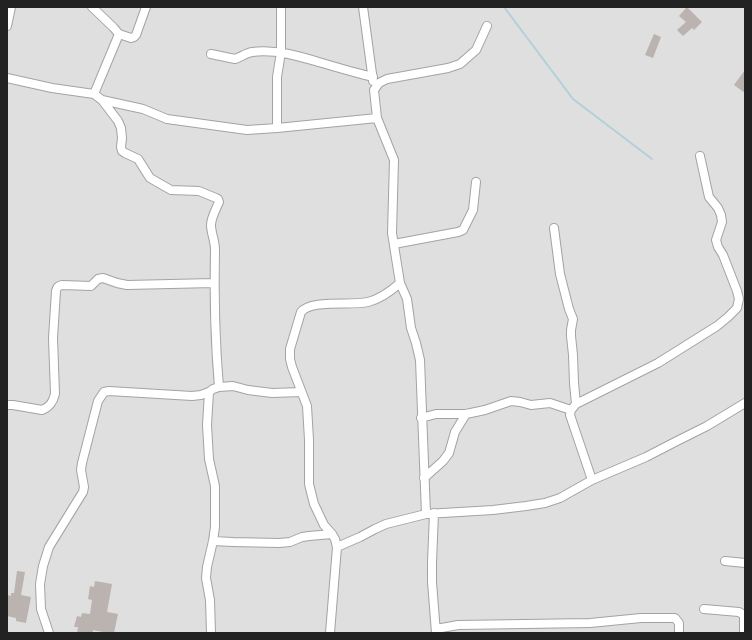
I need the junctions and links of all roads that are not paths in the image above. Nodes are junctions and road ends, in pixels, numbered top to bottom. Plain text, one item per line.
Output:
1 (11, 7) edge
2 (92, 7) edge
3 (146, 7) edge
4 (281, 7) edge
5 (363, 7) edge
6 (7, 26) edge
7 (487, 26) dead end
8 (119, 34) junction
9 (281, 52) junction
10 (211, 54) dead end
11 (7, 78) edge
12 (372, 78) junction
13 (374, 90) junction
14 (94, 94) junction
15 (102, 100) junction
16 (377, 118) junction
17 (277, 128) junction
18 (700, 156) dead end
19 (476, 182) dead end
20 (554, 228) dead end
21 (394, 244) junction
22 (214, 283) junction
23 (400, 283) junction
24 (218, 387) junction
25 (209, 392) junction
26 (301, 392) junction
27 (745, 403) edge
28 (7, 405) edge
29 (573, 407) junction
30 (466, 414) junction
31 (421, 418) junction
32 (424, 478) junction
33 (592, 480) junction
34 (430, 514) junction
35 (332, 534) junction
36 (213, 541) junction
37 (337, 547) junction
38 (725, 561) dead end
39 (745, 563) edge
40 (704, 609) dead end
41 (436, 631) edge
42 (48, 633) edge
43 (211, 633) edge
44 (330, 633) edge
45 (679, 633) edge
46 (744, 633) edge

1 - 6 street
2 - 8 street
3 - 8 street
4 - 9 street
5 - 12 street
7 - 13 street
8 - 14 street
9 - 10 street
9 - 12 street
9 - 17 street
11 - 14 street
12 - 13 street
13 - 16 street
14 - 15 street
15 - 17 street
15 - 22 street
16 - 17 street
16 - 21 street
18 - 29 street
19 - 21 street
20 - 29 street
21 - 23 street
22 - 24 street
22 - 28 street
23 - 26 street
23 - 31 street
24 - 25 street
24 - 26 street
25 - 36 street
25 - 42 street
26 - 35 street
27 - 33 street
29 - 30 street
29 - 33 street
30 - 31 street
30 - 32 street
31 - 32 street
32 - 34 street
33 - 34 street
34 - 37 street
34 - 41 street
35 - 36 street
35 - 37 street
36 - 43 street
37 - 44 street
38 - 39 street
40 - 46 street
41 - 45 street

